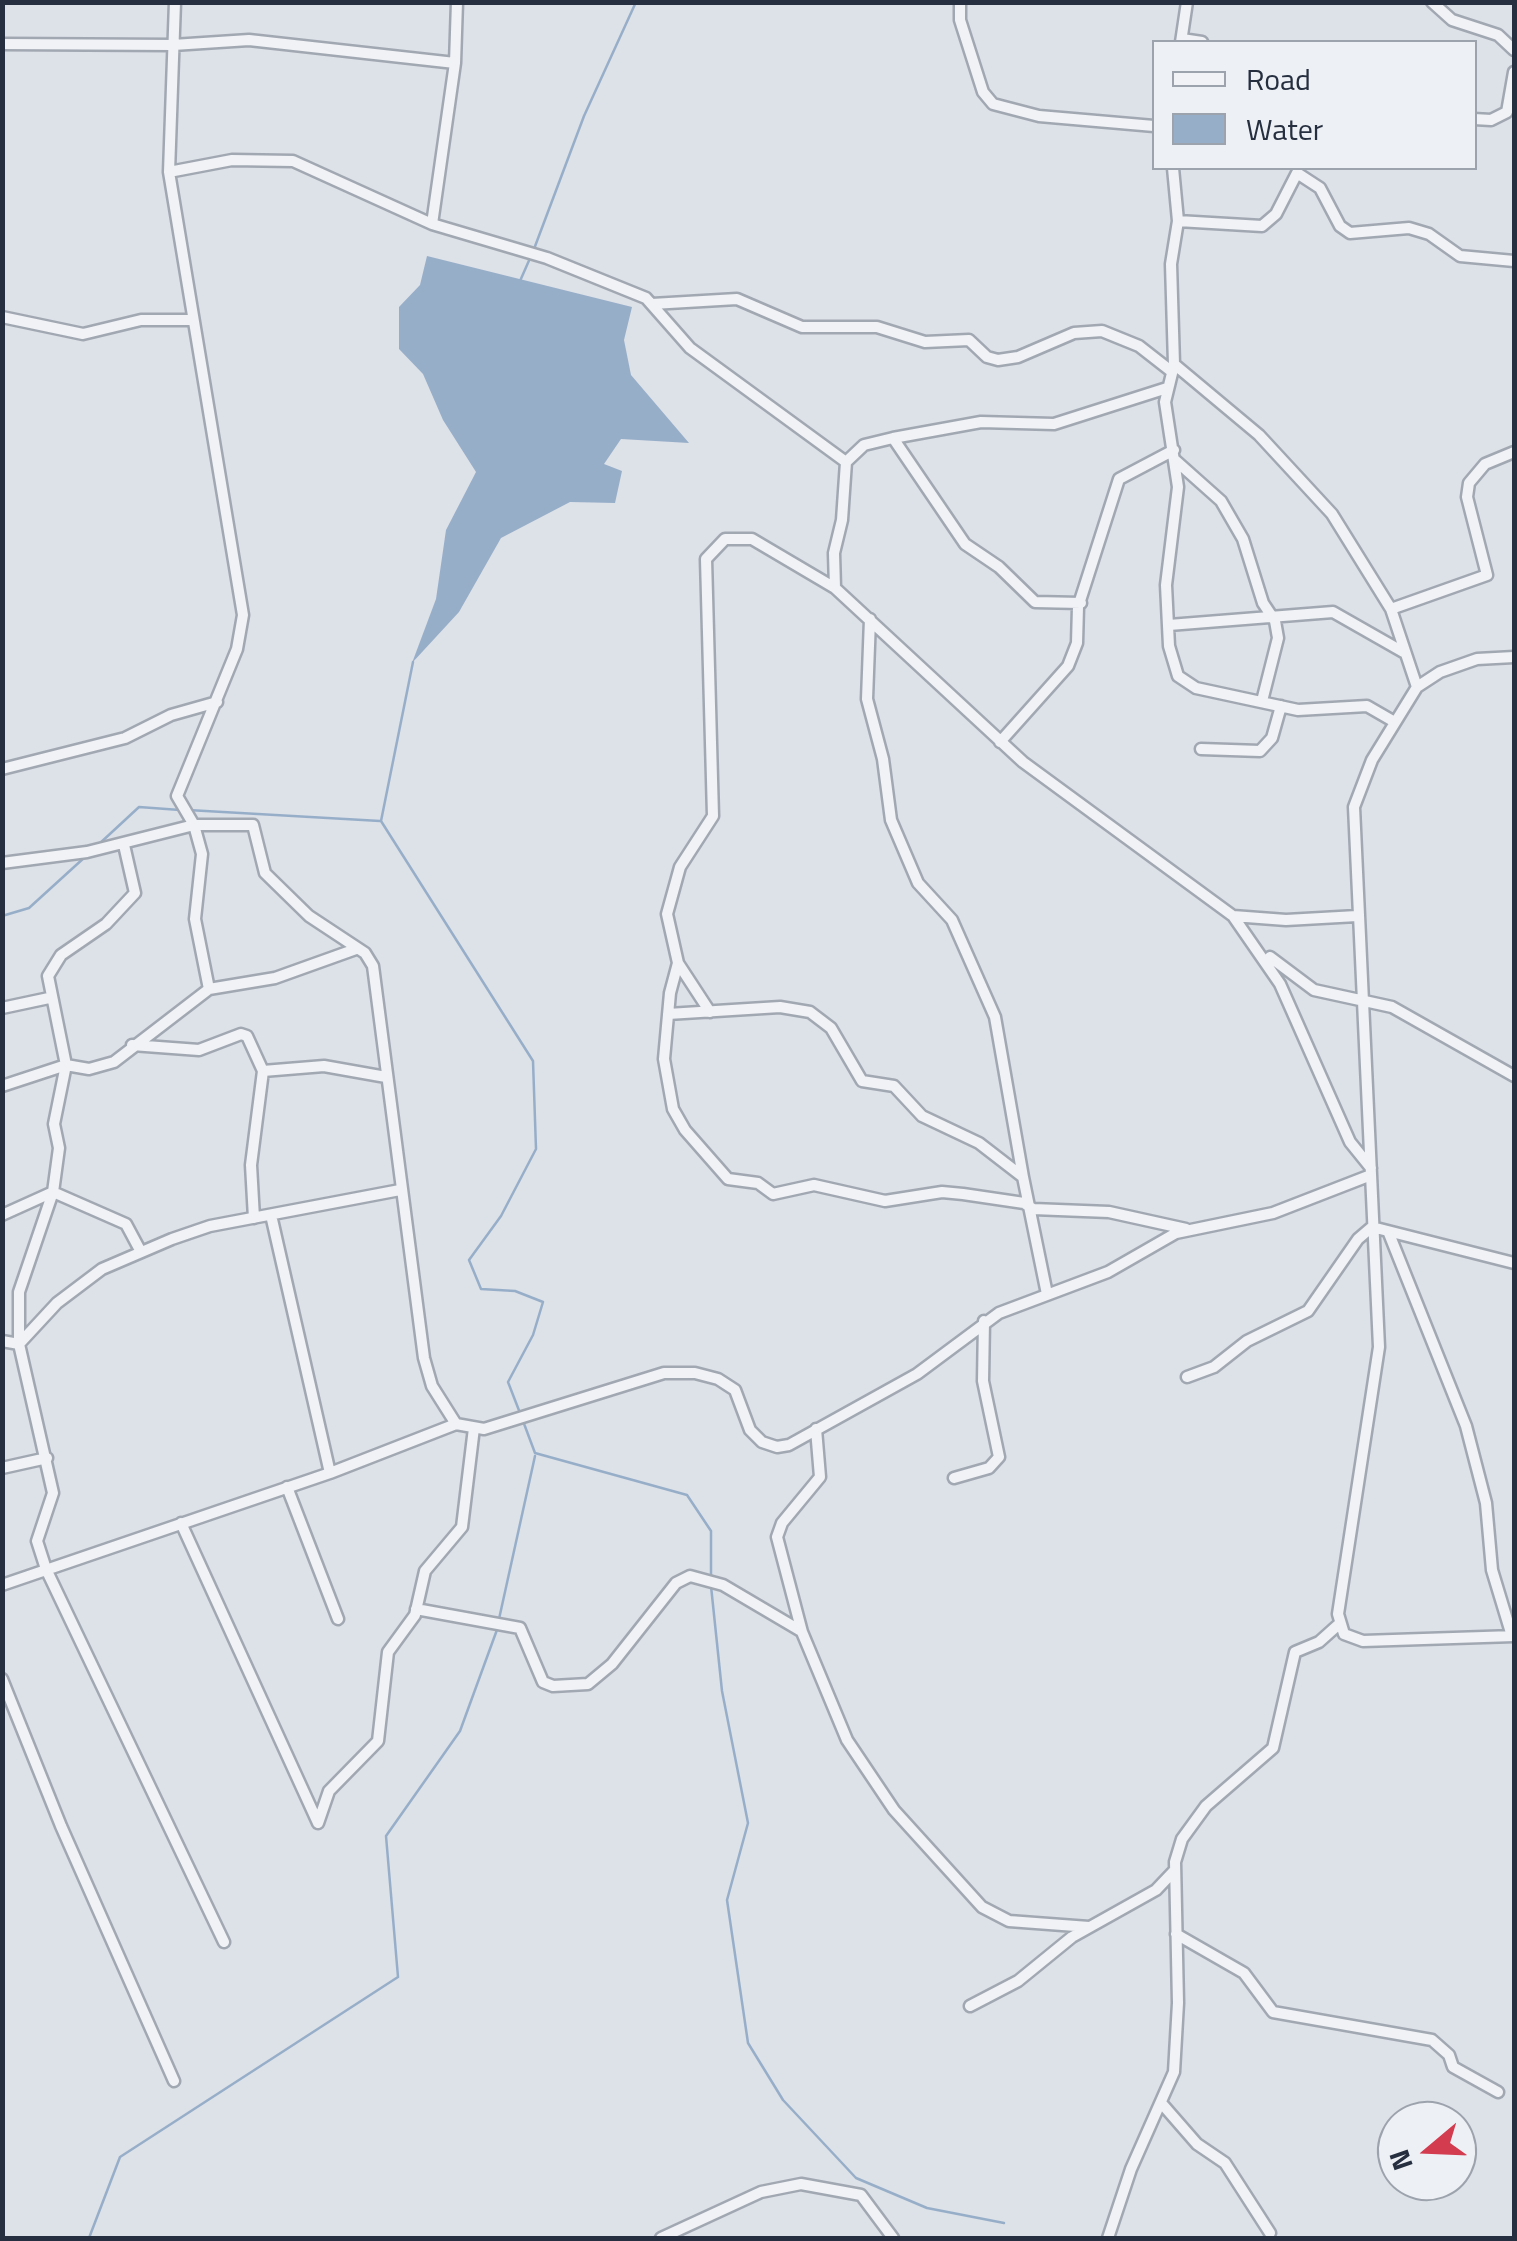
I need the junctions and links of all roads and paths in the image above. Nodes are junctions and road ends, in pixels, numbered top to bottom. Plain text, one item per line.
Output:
1 (175, 2) edge
2 (457, 2) edge
3 (960, 2) edge
4 (1187, 2) edge
5 (1432, 2) edge
6 (1182, 40) edge
7 (2, 44) edge
8 (173, 45) junction
9 (1514, 50) edge
10 (455, 63) junction
11 (1514, 72) edge
12 (1477, 119) edge
13 (1152, 126) edge
14 (1173, 170) edge
15 (1297, 170) edge
16 (170, 172) junction
17 (1178, 221) junction
18 (432, 224) junction
19 (1514, 262) edge
20 (652, 304) junction
21 (2, 317) edge
22 (191, 320) junction
23 (1173, 368) junction
24 (1166, 388) junction
25 (893, 438) junction
26 (1514, 452) edge
27 (1175, 455) junction
28 (846, 462) junction
29 (835, 588) junction
30 (1081, 603) junction
31 (1390, 609) junction
32 (1273, 618) junction
33 (870, 619) junction
34 (1168, 625) junction
35 (1406, 654) junction
36 (1514, 657) edge
37 (1418, 686) junction
38 (1262, 700) junction
39 (216, 702) junction
40 (1282, 706) junction
41 (1392, 721) junction
42 (1000, 742) junction
43 (1201, 750) dead end
44 (2, 769) edge
45 (194, 825) junction
46 (124, 845) junction
47 (2, 862) edge
48 (1234, 916) junction
49 (1357, 916) junction
50 (1249, 935) junction
51 (356, 949) junction
52 (678, 964) junction
53 (208, 989) junction
54 (50, 998) junction
55 (1362, 998) junction
56 (2, 1008) edge
57 (710, 1012) junction
58 (668, 1014) junction
59 (132, 1045) junction
60 (66, 1064) junction
61 (263, 1072) junction
62 (386, 1076) junction
63 (1514, 1076) edge
64 (2, 1086) edge
65 (1371, 1172) junction
66 (1023, 1176) junction
67 (400, 1190) junction
68 (53, 1192) junction
69 (1033, 1210) junction
70 (2, 1214) edge
71 (270, 1215) junction
72 (254, 1218) junction
73 (1372, 1227) junction
74 (1188, 1230) junction
75 (1388, 1231) junction
76 (141, 1252) junction
77 (1514, 1263) edge
78 (1047, 1294) junction
79 (984, 1321) junction
80 (2, 1341) edge
81 (19, 1344) junction
82 (1188, 1377) dead end
83 (456, 1424) junction
84 (474, 1428) junction
85 (816, 1429) junction
86 (46, 1458) junction
87 (2, 1468) edge
88 (330, 1473) junction
89 (954, 1478) dead end
90 (288, 1488) junction
91 (181, 1523) junction
92 (46, 1569) junction
93 (2, 1584) edge
94 (416, 1609) junction
95 (338, 1620) dead end
96 (1338, 1625) junction
97 (802, 1632) junction
98 (1514, 1636) edge
99 (2, 1679) edge
100 (1175, 1869) junction
101 (1089, 1927) junction
102 (1176, 1934) junction
103 (224, 1942) dead end
104 (970, 2006) dead end
105 (174, 2081) dead end
106 (1498, 2092) dead end
107 (1163, 2106) junction
108 (1270, 2233) dead end
109 (662, 2238) edge
110 (893, 2238) edge
111 (1108, 2238) edge

1 - 8 street
2 - 10 street
3 - 13 street
4 - 6 street
5 - 9 street
7 - 8 street
8 - 10 street
8 - 16 street
10 - 18 street
11 - 12 street
14 - 17 street
15 - 17 street
15 - 19 street
16 - 18 street
16 - 22 street
17 - 23 street
18 - 20 street
20 - 23 street
20 - 28 street
21 - 22 street
22 - 39 street
23 - 24 street
23 - 31 street
24 - 25 street
24 - 27 street
25 - 28 street
25 - 30 street
26 - 31 street
27 - 30 street
27 - 32 street
27 - 34 street
28 - 29 street
29 - 33 street
29 - 52 street
30 - 42 street
31 - 35 street
32 - 34 street
32 - 35 street
32 - 38 street
33 - 42 street
33 - 66 street
34 - 38 street
35 - 37 street
36 - 37 street
37 - 41 street
38 - 40 street
39 - 44 street
39 - 45 street
40 - 41 street
40 - 43 street
41 - 49 street
42 - 48 street
45 - 46 street
45 - 51 street
45 - 53 street
46 - 47 street
46 - 54 street
48 - 49 street
48 - 50 street
49 - 55 street
50 - 55 street
50 - 65 street
51 - 53 street
51 - 62 street
52 - 57 street
52 - 58 street
53 - 59 street
54 - 56 street
54 - 60 street
55 - 63 street
55 - 65 street
57 - 58 street
57 - 66 street
58 - 69 street
59 - 60 street
59 - 61 street
60 - 64 street
60 - 68 street
61 - 62 street
61 - 72 street
62 - 67 street
65 - 73 street
65 - 74 street
66 - 69 street
67 - 71 street
67 - 83 street
68 - 70 street
68 - 76 street
68 - 81 street
69 - 74 street
69 - 78 street
71 - 72 street
71 - 88 street
72 - 76 street
73 - 75 street
73 - 82 street
73 - 96 street
74 - 78 street
75 - 77 street
75 - 98 street
76 - 81 street
78 - 79 street
79 - 85 street
79 - 89 street
80 - 81 street
81 - 86 street
83 - 84 street
83 - 88 street
84 - 85 street
84 - 94 street
85 - 97 street
86 - 87 street
86 - 92 street
88 - 90 street
90 - 91 street
90 - 95 street
91 - 92 street
91 - 94 street
92 - 93 street
92 - 103 street
94 - 97 street
96 - 98 street
96 - 100 street
97 - 101 street
99 - 105 street
100 - 101 street
100 - 102 street
101 - 104 street
102 - 106 street
102 - 107 street
107 - 108 street
107 - 111 street
109 - 110 street

